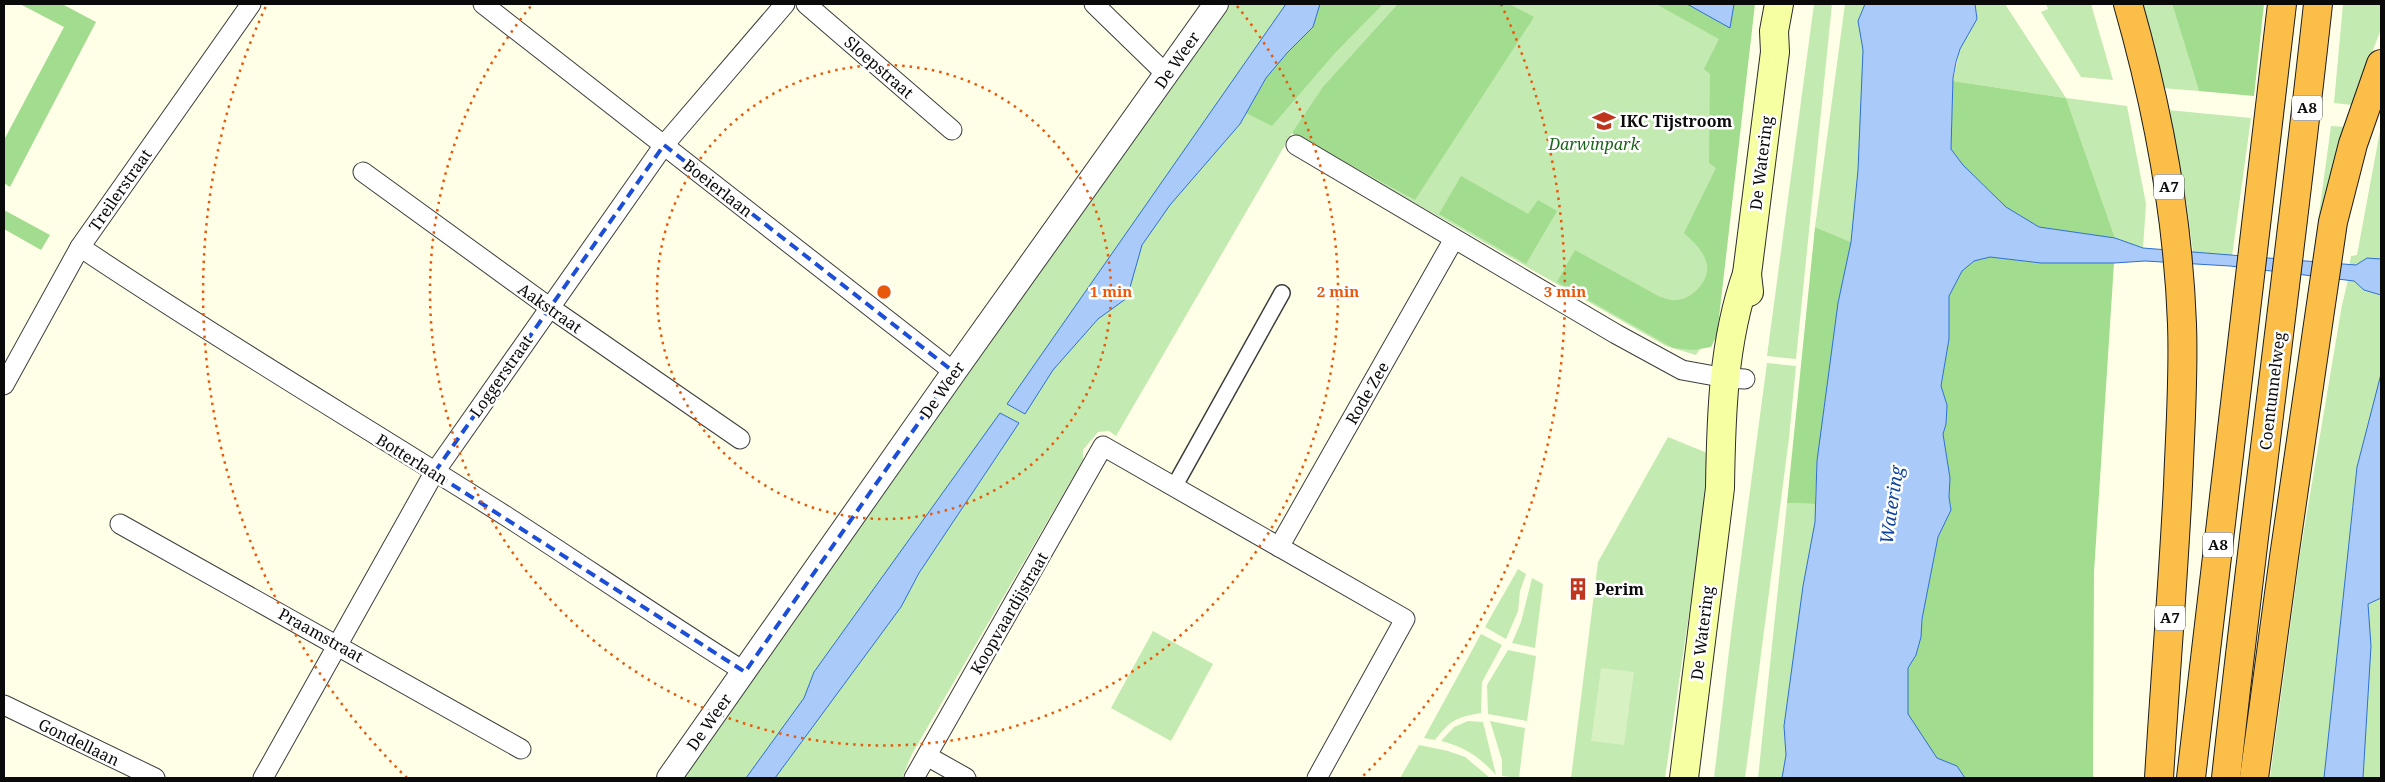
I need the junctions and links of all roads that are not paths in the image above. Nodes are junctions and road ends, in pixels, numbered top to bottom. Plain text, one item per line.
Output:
1 (252, 4) edge
2 (483, 4) edge
3 (785, 4) edge
4 (806, 4) edge
5 (1094, 4) edge
6 (1216, 4) edge
7 (1779, 4) edge
8 (1793, 4) edge
9 (2128, 4) edge
10 (2282, 4) edge
11 (2318, 4) edge
12 (1776, 52) junction
13 (2381, 64) edge
14 (1167, 75) junction
15 (952, 130) dead end
16 (664, 145) junction
17 (1296, 145) dead end
18 (363, 172) dead end
19 (1454, 239) junction
20 (80, 247) junction
21 (1282, 292) dead end
22 (549, 307) junction
23 (954, 372) junction
24 (1735, 378) junction
25 (4, 385) edge
26 (740, 439) dead end
27 (434, 473) junction
28 (1174, 487) junction
29 (120, 524) dead end
30 (1279, 547) junction
31 (338, 644) junction
32 (745, 672) junction
33 (4, 705) edge
34 (521, 749) dead end
35 (927, 756) junction
36 (155, 778) edge
37 (263, 778) edge
38 (669, 778) edge
39 (914, 778) edge
40 (966, 778) edge
41 (1317, 778) edge
42 (1684, 778) edge
43 (2159, 778) edge
44 (2191, 778) edge
45 (2226, 778) edge
46 (2254, 778) edge

1 - 20 street, Treilerstraat
2 - 16 street, Boeierlaan
3 - 16 street, Loggerstraat
4 - 15 street, Sloepstraat
5 - 14 street
6 - 14 street, De Weer
7 - 12 main road, De Watering
8 - 12 main road, De Watering
9 - 43 highway, A7
10 - 44 highway, A8
11 - 45 highway, Coentunnelweg / A8
12 - 24 main road, De Watering
13 - 46 highway
14 - 23 street, De Weer
16 - 22 street, Loggerstraat
16 - 23 street, Boeierlaan
17 - 19 street
18 - 22 street, Aakstraat
19 - 24 street
19 - 30 street, Rode Zee
20 - 25 street, Treilerstraat
20 - 27 street, Botterlaan
21 - 28 street
22 - 26 street, Aakstraat
22 - 27 street, Loggerstraat
23 - 32 street, De Weer
24 - 42 main road, De Watering
27 - 31 street, Loggerstraat
27 - 32 street, Botterlaan
28 - 30 street
28 - 35 street, Koopvaardijstraat
29 - 31 street, Praamstraat
30 - 41 street
31 - 34 street, Praamstraat
31 - 37 street, Loggerstraat
32 - 38 street, De Weer
33 - 36 street, Gondellaan
35 - 39 street, Koopvaardijstraat
35 - 40 street

